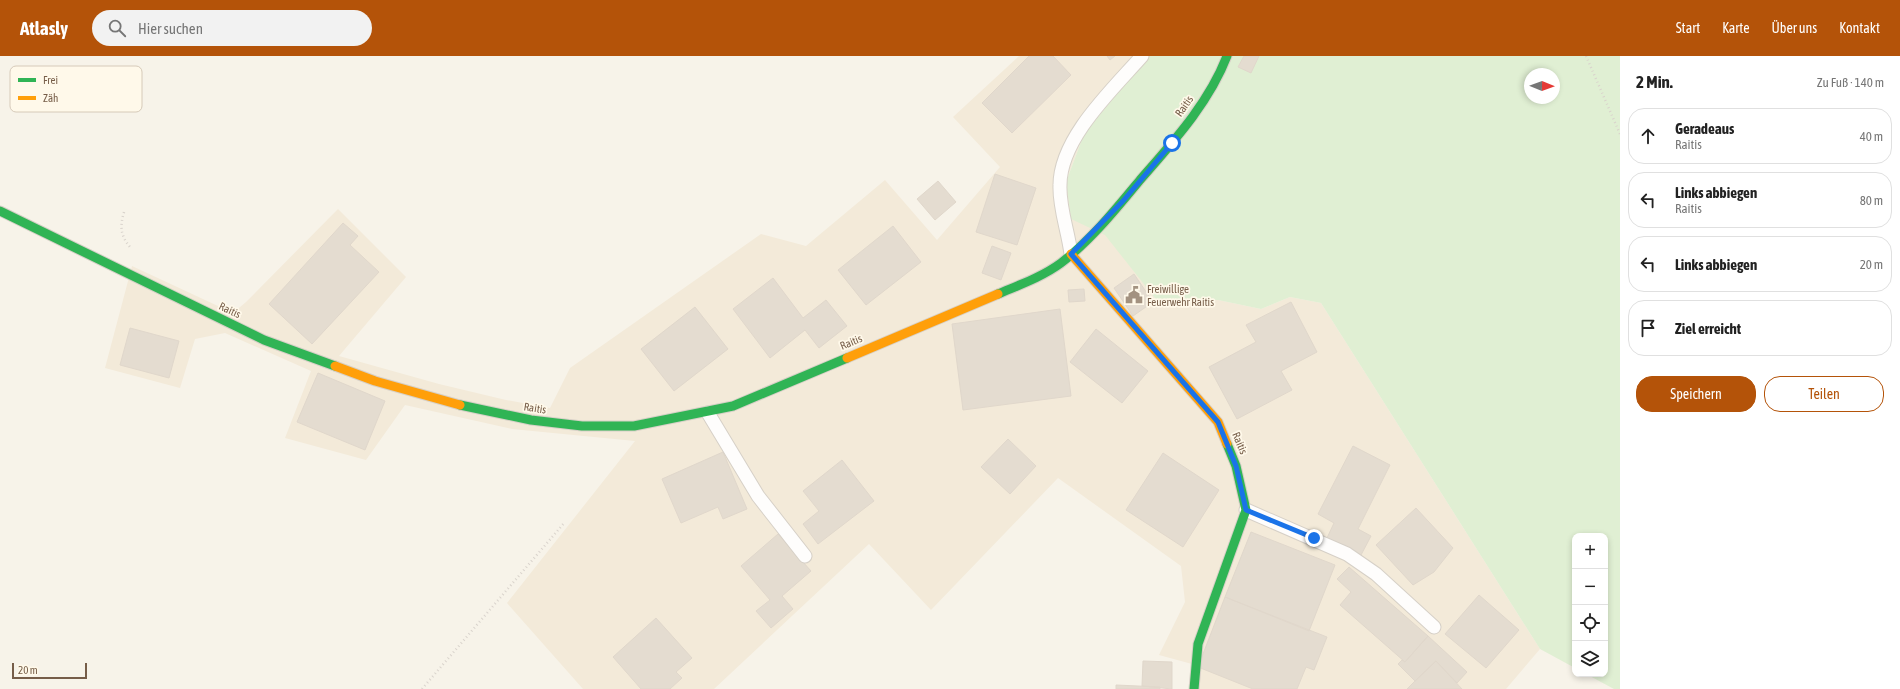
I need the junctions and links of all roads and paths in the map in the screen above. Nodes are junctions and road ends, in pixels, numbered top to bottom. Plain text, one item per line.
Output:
1 (1142, 56) edge
2 (1227, 56) edge
3 (1586, 56) edge
4 (1620, 134) edge
5 (0, 211) edge
6 (1071, 254) junction
7 (708, 413) junction
8 (1246, 510) junction
9 (565, 522) dead end
10 (805, 556) dead end
11 (1434, 627) dead end
12 (422, 689) edge
13 (1194, 689) edge

1 - 6 lane
2 - 6 street, Raitis
3 - 4 path
5 - 7 street, Raitis
6 - 7 street, Raitis
6 - 8 street, Raitis
7 - 10 lane
8 - 11 lane
8 - 13 street
9 - 12 path

